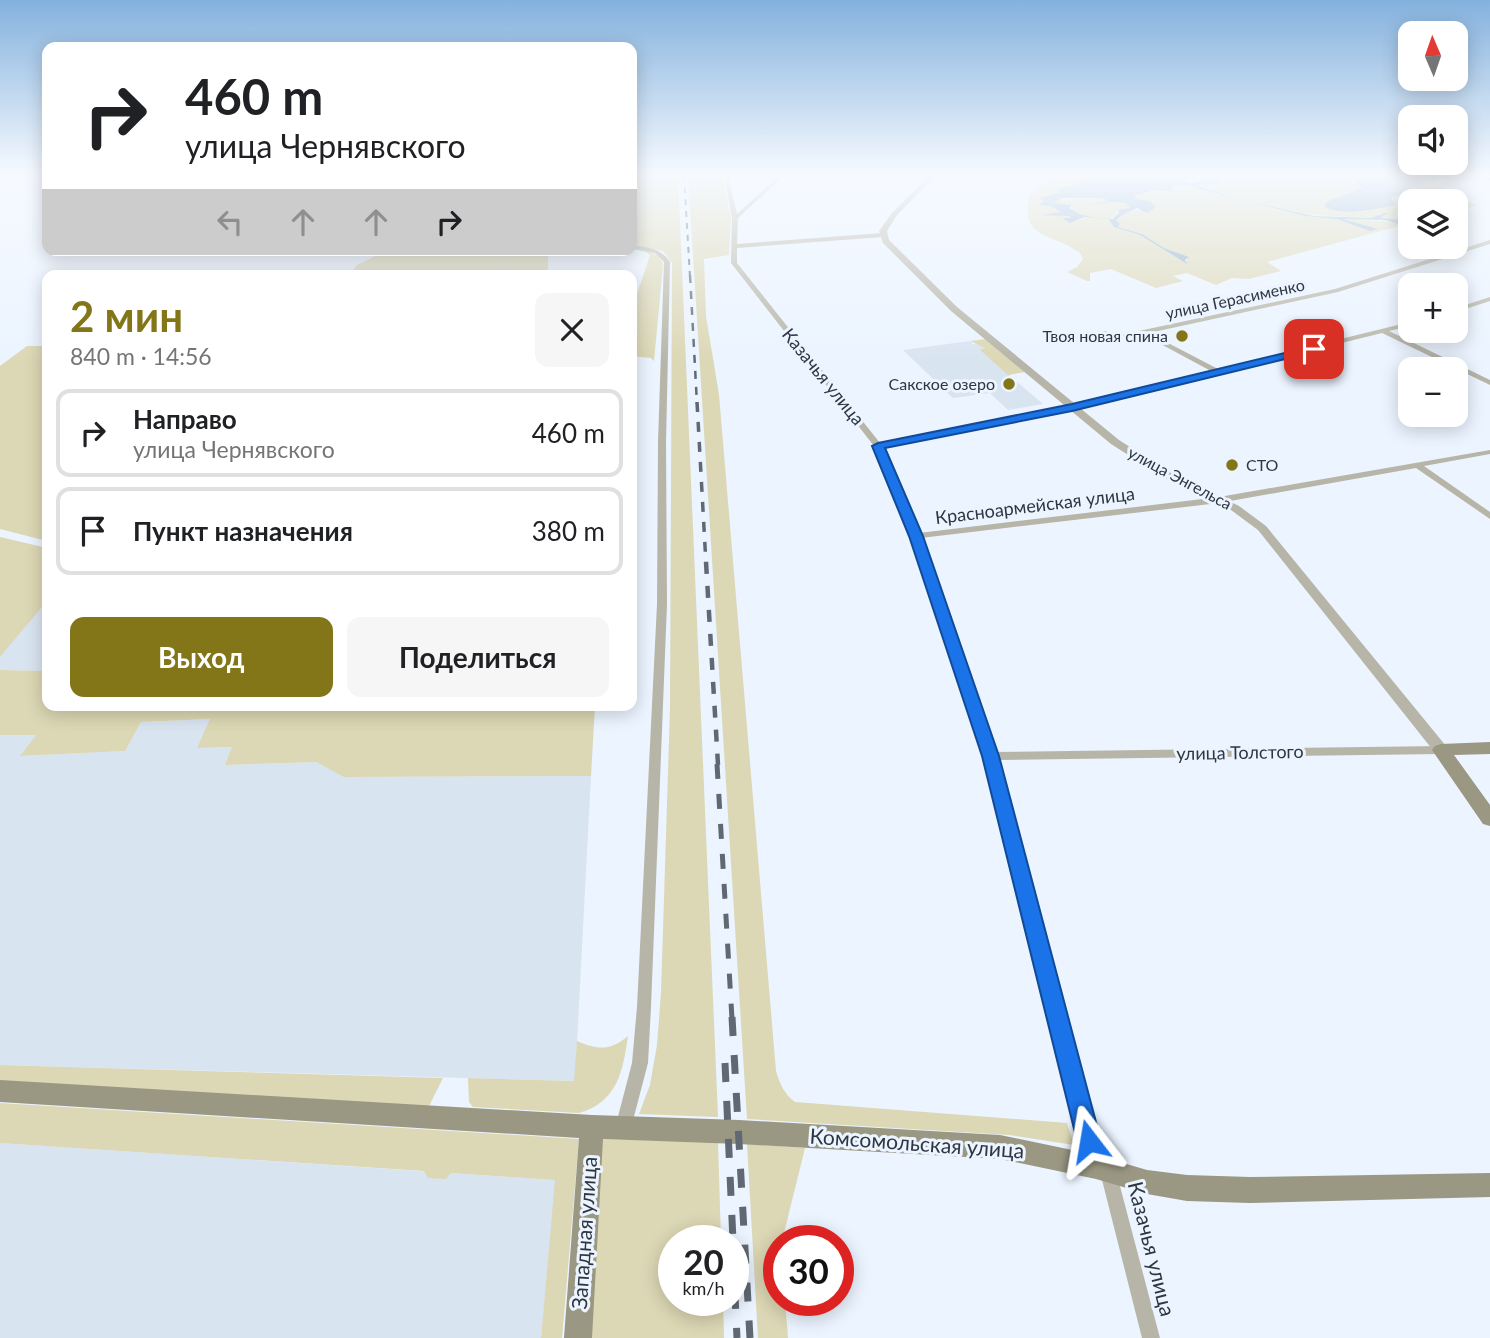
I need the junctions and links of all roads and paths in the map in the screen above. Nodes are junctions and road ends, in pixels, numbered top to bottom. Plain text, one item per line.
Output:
1 (736, 237) edge
2 (850, 237) edge
3 (885, 237) edge
4 (1490, 242) edge
5 (736, 246) junction
6 (637, 248) edge
7 (1490, 299) edge
8 (1468, 306) edge
9 (1398, 328) edge
10 (1385, 332) junction
11 (1105, 333) dead end
12 (1144, 333) junction
13 (1221, 373) junction
14 (1490, 383) edge
15 (1072, 407) junction
16 (878, 446) junction
17 (1490, 453) edge
18 (1419, 466) junction
19 (1219, 500) junction
20 (1490, 516) edge
21 (916, 536) junction
22 (1490, 748) edge
23 (1441, 750) junction
24 (990, 756) junction
25 (1490, 819) edge
26 (0, 1091) edge
27 (592, 1127) junction
28 (623, 1128) junction
29 (1102, 1169) junction
30 (1490, 1185) edge
31 (578, 1338) edge
32 (1151, 1338) edge

1 - 5 street, Казачья улица
2 - 5 street
3 - 15 street, улица Энгельса
4 - 12 street, улица Герасименко
5 - 16 street, Казачья улица
6 - 28 street
7 - 8 street
9 - 10 street
10 - 13 street
10 - 14 street
11 - 12 street, улица Герасименко
12 - 13 street
13 - 15 street
15 - 16 street
15 - 19 street, улица Энгельса
16 - 21 street, Казачья улица
17 - 18 street, Красноармейская улица
18 - 19 street, Красноармейская улица
18 - 20 street
19 - 21 street, Красноармейская улица
19 - 23 street, улица Энгельса
21 - 24 street, Казачья улица
22 - 23 main road, улица Толстого
23 - 24 street, улица Толстого
23 - 25 main road, улица Энгельса
24 - 29 street, Казачья улица
26 - 27 main road, Комсомольская улица
27 - 28 main road, Комсомольская улица
27 - 31 main road, Западная улица
28 - 29 main road, Комсомольская улица
29 - 30 main road, Комсомольская улица
29 - 32 street, Казачья улица

